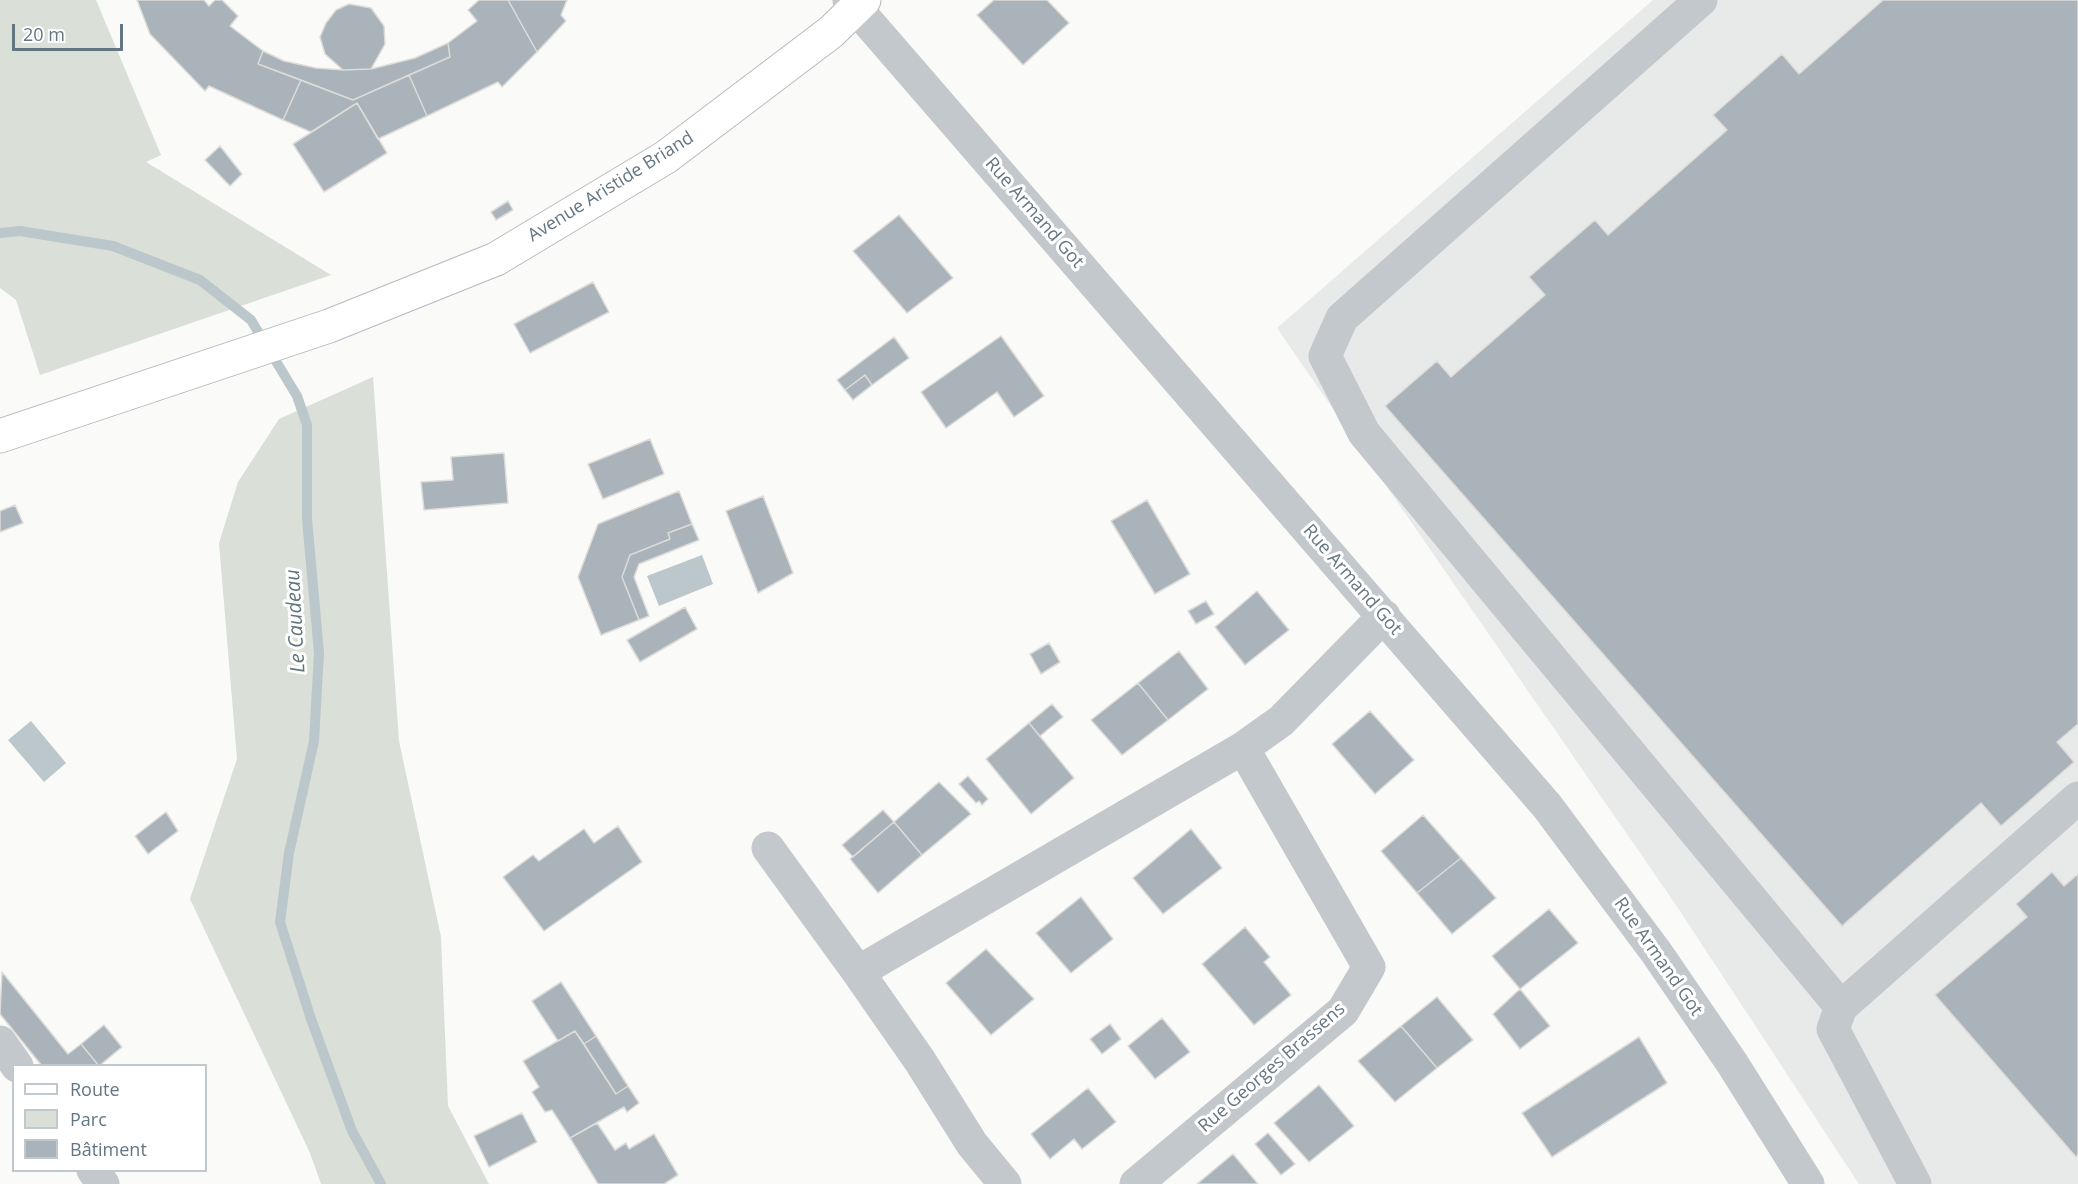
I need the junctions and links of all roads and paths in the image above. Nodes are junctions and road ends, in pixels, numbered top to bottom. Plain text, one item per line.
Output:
1 (856, 2) edge
2 (1691, 3) edge
3 (0, 436) edge
4 (1384, 616) junction
5 (1242, 748) junction
6 (2078, 798) edge
7 (768, 848) dead end
8 (858, 972) junction
9 (1841, 1007) junction
10 (0, 1042) edge
11 (16, 1064) edge
12 (1005, 1184) edge
13 (1136, 1184) edge
14 (1808, 1184) edge
15 (1915, 1184) edge

1 - 3 main road, Avenue Aristide Briand
1 - 4 street, Rue Armand Got
2 - 9 street
4 - 5 street
4 - 14 street, Rue Armand Got
5 - 8 street
5 - 13 street, Rue Georges Brassens
6 - 9 street
7 - 8 street
8 - 12 street
9 - 15 street
10 - 11 street

